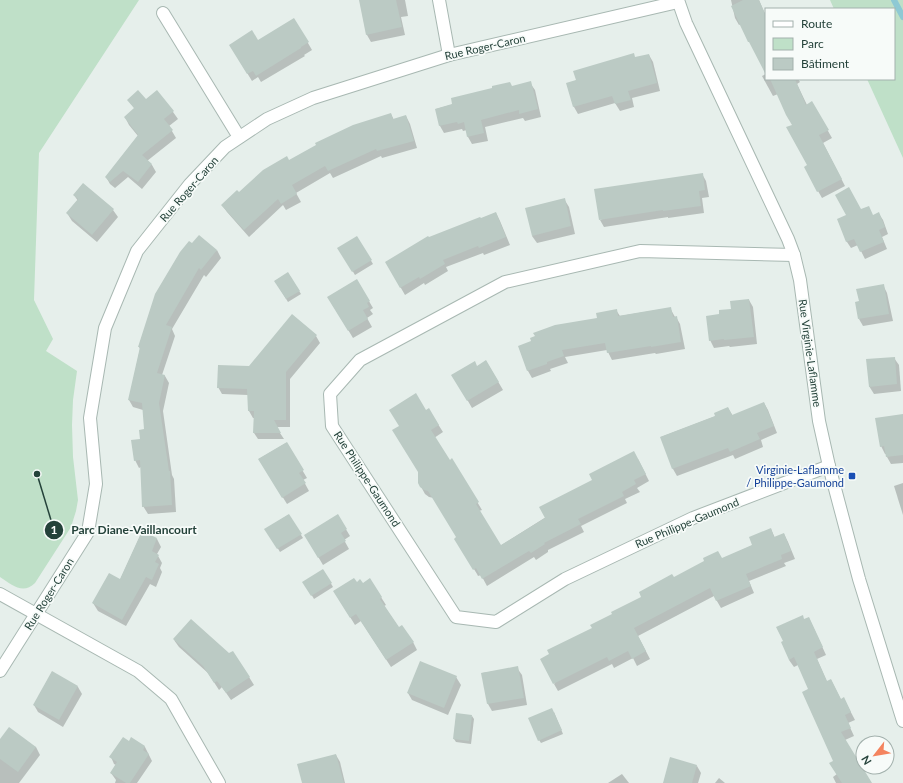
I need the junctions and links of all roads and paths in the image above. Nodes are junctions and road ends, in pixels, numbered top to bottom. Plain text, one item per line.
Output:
1 (439, 0) edge
2 (678, 1) edge
3 (163, 13) dead end
4 (449, 55) junction
5 (239, 138) junction
6 (794, 256) junction
7 (829, 466) junction
8 (0, 594) edge
9 (36, 614) junction
10 (0, 671) edge
11 (903, 721) edge
12 (219, 783) edge

1 - 4 street
2 - 4 street, Rue Roger-Caron
2 - 6 street, Rue Virginie-Laflamme
3 - 5 street
4 - 5 street, Rue Roger-Caron
5 - 9 street, Rue Roger-Caron
6 - 7 street, Rue Virginie-Laflamme
6 - 7 street, Rue Philippe-Gaumond
7 - 11 street, Rue Virginie-Laflamme
8 - 9 street
9 - 10 street, Rue Roger-Caron
9 - 12 street

